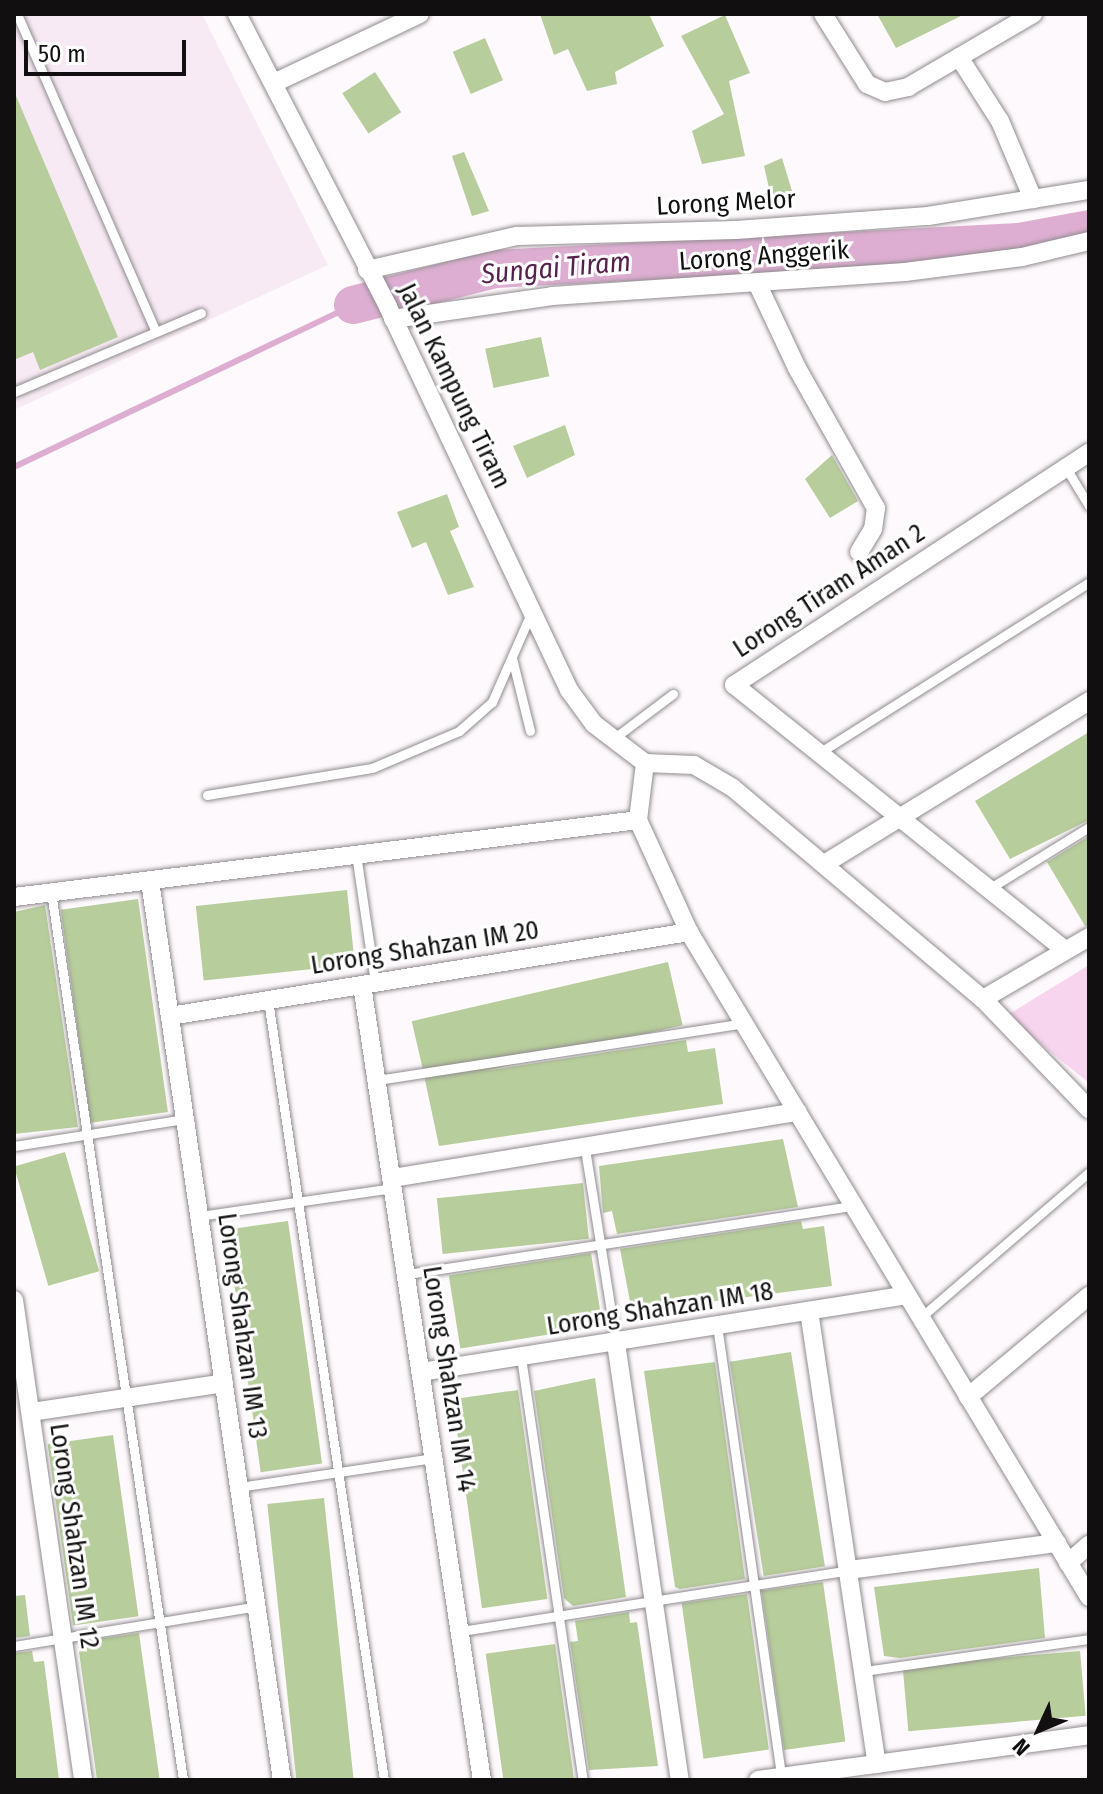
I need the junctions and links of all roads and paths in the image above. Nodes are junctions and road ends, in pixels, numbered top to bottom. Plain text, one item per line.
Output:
1 (17, 14) edge
2 (237, 14) edge
3 (420, 14) edge
4 (823, 14) edge
5 (1033, 14) edge
6 (959, 57) junction
7 (274, 83) junction
8 (1089, 190) edge
9 (1033, 199) junction
10 (1089, 241) edge
11 (371, 276) junction
12 (757, 283) junction
13 (201, 313) dead end
14 (391, 313) junction
15 (156, 332) junction
16 (14, 392) edge
17 (1089, 453) edge
18 (1066, 468) junction
19 (1089, 506) edge
20 (859, 552) dead end
21 (1089, 582) edge
22 (532, 610) junction
23 (512, 658) junction
24 (673, 694) dead end
25 (1089, 701) edge
26 (530, 731) dead end
27 (613, 739) junction
28 (819, 753) junction
29 (645, 763) junction
30 (207, 795) dead end
31 (898, 817) junction
32 (638, 820) junction
33 (1089, 827) edge
34 (356, 854) junction
35 (826, 863) junction
36 (150, 881) junction
37 (987, 890) junction
38 (51, 892) junction
39 (14, 897) edge
40 (689, 932) junction
41 (1089, 937) edge
42 (1065, 950) junction
43 (369, 984) junction
44 (983, 999) junction
45 (268, 1000) junction
46 (170, 1016) junction
47 (744, 1023) junction
48 (377, 1080) junction
49 (1089, 1109) edge
50 (798, 1112) junction
51 (184, 1119) junction
52 (89, 1134) junction
53 (14, 1146) edge
54 (585, 1149) junction
55 (1089, 1172) edge
56 (393, 1183) junction
57 (297, 1202) junction
58 (852, 1206) junction
59 (199, 1216) junction
60 (600, 1245) junction
61 (407, 1274) junction
62 (906, 1295) junction
63 (1089, 1296) edge
64 (14, 1300) edge
65 (809, 1311) junction
66 (920, 1318) junction
67 (717, 1325) junction
68 (616, 1343) junction
69 (521, 1357) junction
70 (421, 1372) junction
71 (224, 1383) junction
72 (127, 1397) junction
73 (968, 1397) junction
74 (24, 1405) edge
75 (434, 1458) junction
76 (338, 1473) junction
77 (239, 1487) junction
78 (1057, 1543) junction
79 (1089, 1545) edge
80 (1068, 1563) junction
81 (849, 1570) junction
82 (756, 1588) junction
83 (1089, 1597) edge
84 (654, 1604) junction
85 (258, 1606) junction
86 (559, 1617) junction
87 (160, 1622) junction
88 (461, 1631) junction
89 (1089, 1639) edge
90 (62, 1640) junction
91 (14, 1646) edge
92 (864, 1671) junction
93 (1089, 1735) edge
94 (877, 1764) junction
95 (781, 1777) junction
96 (83, 1780) edge
97 (183, 1780) edge
98 (282, 1780) edge
99 (384, 1780) edge
100 (482, 1780) edge
101 (583, 1780) edge
102 (680, 1780) edge
103 (758, 1780) edge

1 - 15 lane
2 - 7 street, Jalan Kampung Tiram
3 - 7 street
4 - 6 street
5 - 6 street
6 - 9 street
7 - 11 street, Jalan Kampung Tiram
8 - 9 street, Lorong Melor
9 - 11 street, Lorong Melor
10 - 12 street, Lorong Anggerik
11 - 14 street, Jalan Kampung Tiram
12 - 14 street, Lorong Anggerik
12 - 20 street
13 - 15 lane
14 - 22 street, Jalan Kampung Tiram
15 - 16 lane
17 - 18 street, Lorong Tiram Aman 2
18 - 19 lane
18 - 28 street, Lorong Tiram Aman 2
21 - 28 lane
22 - 23 lane
22 - 27 street, Jalan Kampung Tiram
23 - 26 lane
23 - 30 lane
24 - 27 lane
25 - 31 street
27 - 29 street, Jalan Kampung Tiram
28 - 31 street, Lorong Tiram Aman 2
29 - 32 street
29 - 35 street
31 - 35 street
31 - 37 street, Lorong Tiram Aman 2
32 - 34 street
32 - 40 street
33 - 37 lane
34 - 36 street
34 - 43 lane
35 - 44 street
36 - 38 street
36 - 46 street, Lorong Shahzan IM 13
37 - 42 street, Lorong Tiram Aman 2
38 - 39 street
38 - 52 lane
40 - 43 street, Lorong Shahzan IM 20
40 - 47 street
41 - 42 street
42 - 44 street
43 - 45 street, Lorong Shahzan IM 20
43 - 48 street, Lorong Shahzan IM 14
44 - 49 street
45 - 46 street, Lorong Shahzan IM 20
45 - 57 lane
46 - 51 street, Lorong Shahzan IM 13
47 - 48 lane
47 - 50 street
48 - 56 street, Lorong Shahzan IM 14
50 - 54 street
50 - 58 street
51 - 52 lane
51 - 59 street, Lorong Shahzan IM 13
52 - 53 lane
52 - 72 lane
54 - 56 street
54 - 60 lane
55 - 66 lane
56 - 57 lane
56 - 61 street, Lorong Shahzan IM 14
57 - 59 lane
57 - 76 lane
58 - 60 lane
58 - 62 street
59 - 71 street, Lorong Shahzan IM 13
60 - 61 lane
60 - 68 lane
61 - 70 street, Lorong Shahzan IM 14
62 - 65 street, Lorong Shahzan IM 18
62 - 66 street
63 - 73 street
64 - 74 street, Lorong Shahzan IM 12
65 - 67 street, Lorong Shahzan IM 18
65 - 81 street
66 - 73 street
67 - 68 street, Lorong Shahzan IM 18
67 - 82 lane
68 - 69 street, Lorong Shahzan IM 18
68 - 84 street
69 - 70 street, Lorong Shahzan IM 18
69 - 86 lane
70 - 75 street, Lorong Shahzan IM 14
71 - 72 street
71 - 77 street, Lorong Shahzan IM 13
72 - 74 street
72 - 87 lane
73 - 78 street
74 - 90 street, Lorong Shahzan IM 12
75 - 76 lane
75 - 88 street, Lorong Shahzan IM 14
76 - 77 lane
76 - 99 lane
77 - 85 street, Lorong Shahzan IM 13
78 - 80 street
78 - 81 street
79 - 80 street
80 - 83 street
81 - 82 lane
81 - 92 street
82 - 84 lane
82 - 95 lane
84 - 86 lane
84 - 102 street
85 - 87 lane
85 - 98 street, Lorong Shahzan IM 13
86 - 88 lane
86 - 101 lane
87 - 90 lane
87 - 97 lane
88 - 100 street, Lorong Shahzan IM 14
89 - 92 lane
90 - 91 lane
90 - 96 street, Lorong Shahzan IM 12
92 - 94 street
93 - 94 street
94 - 95 street
95 - 103 street

